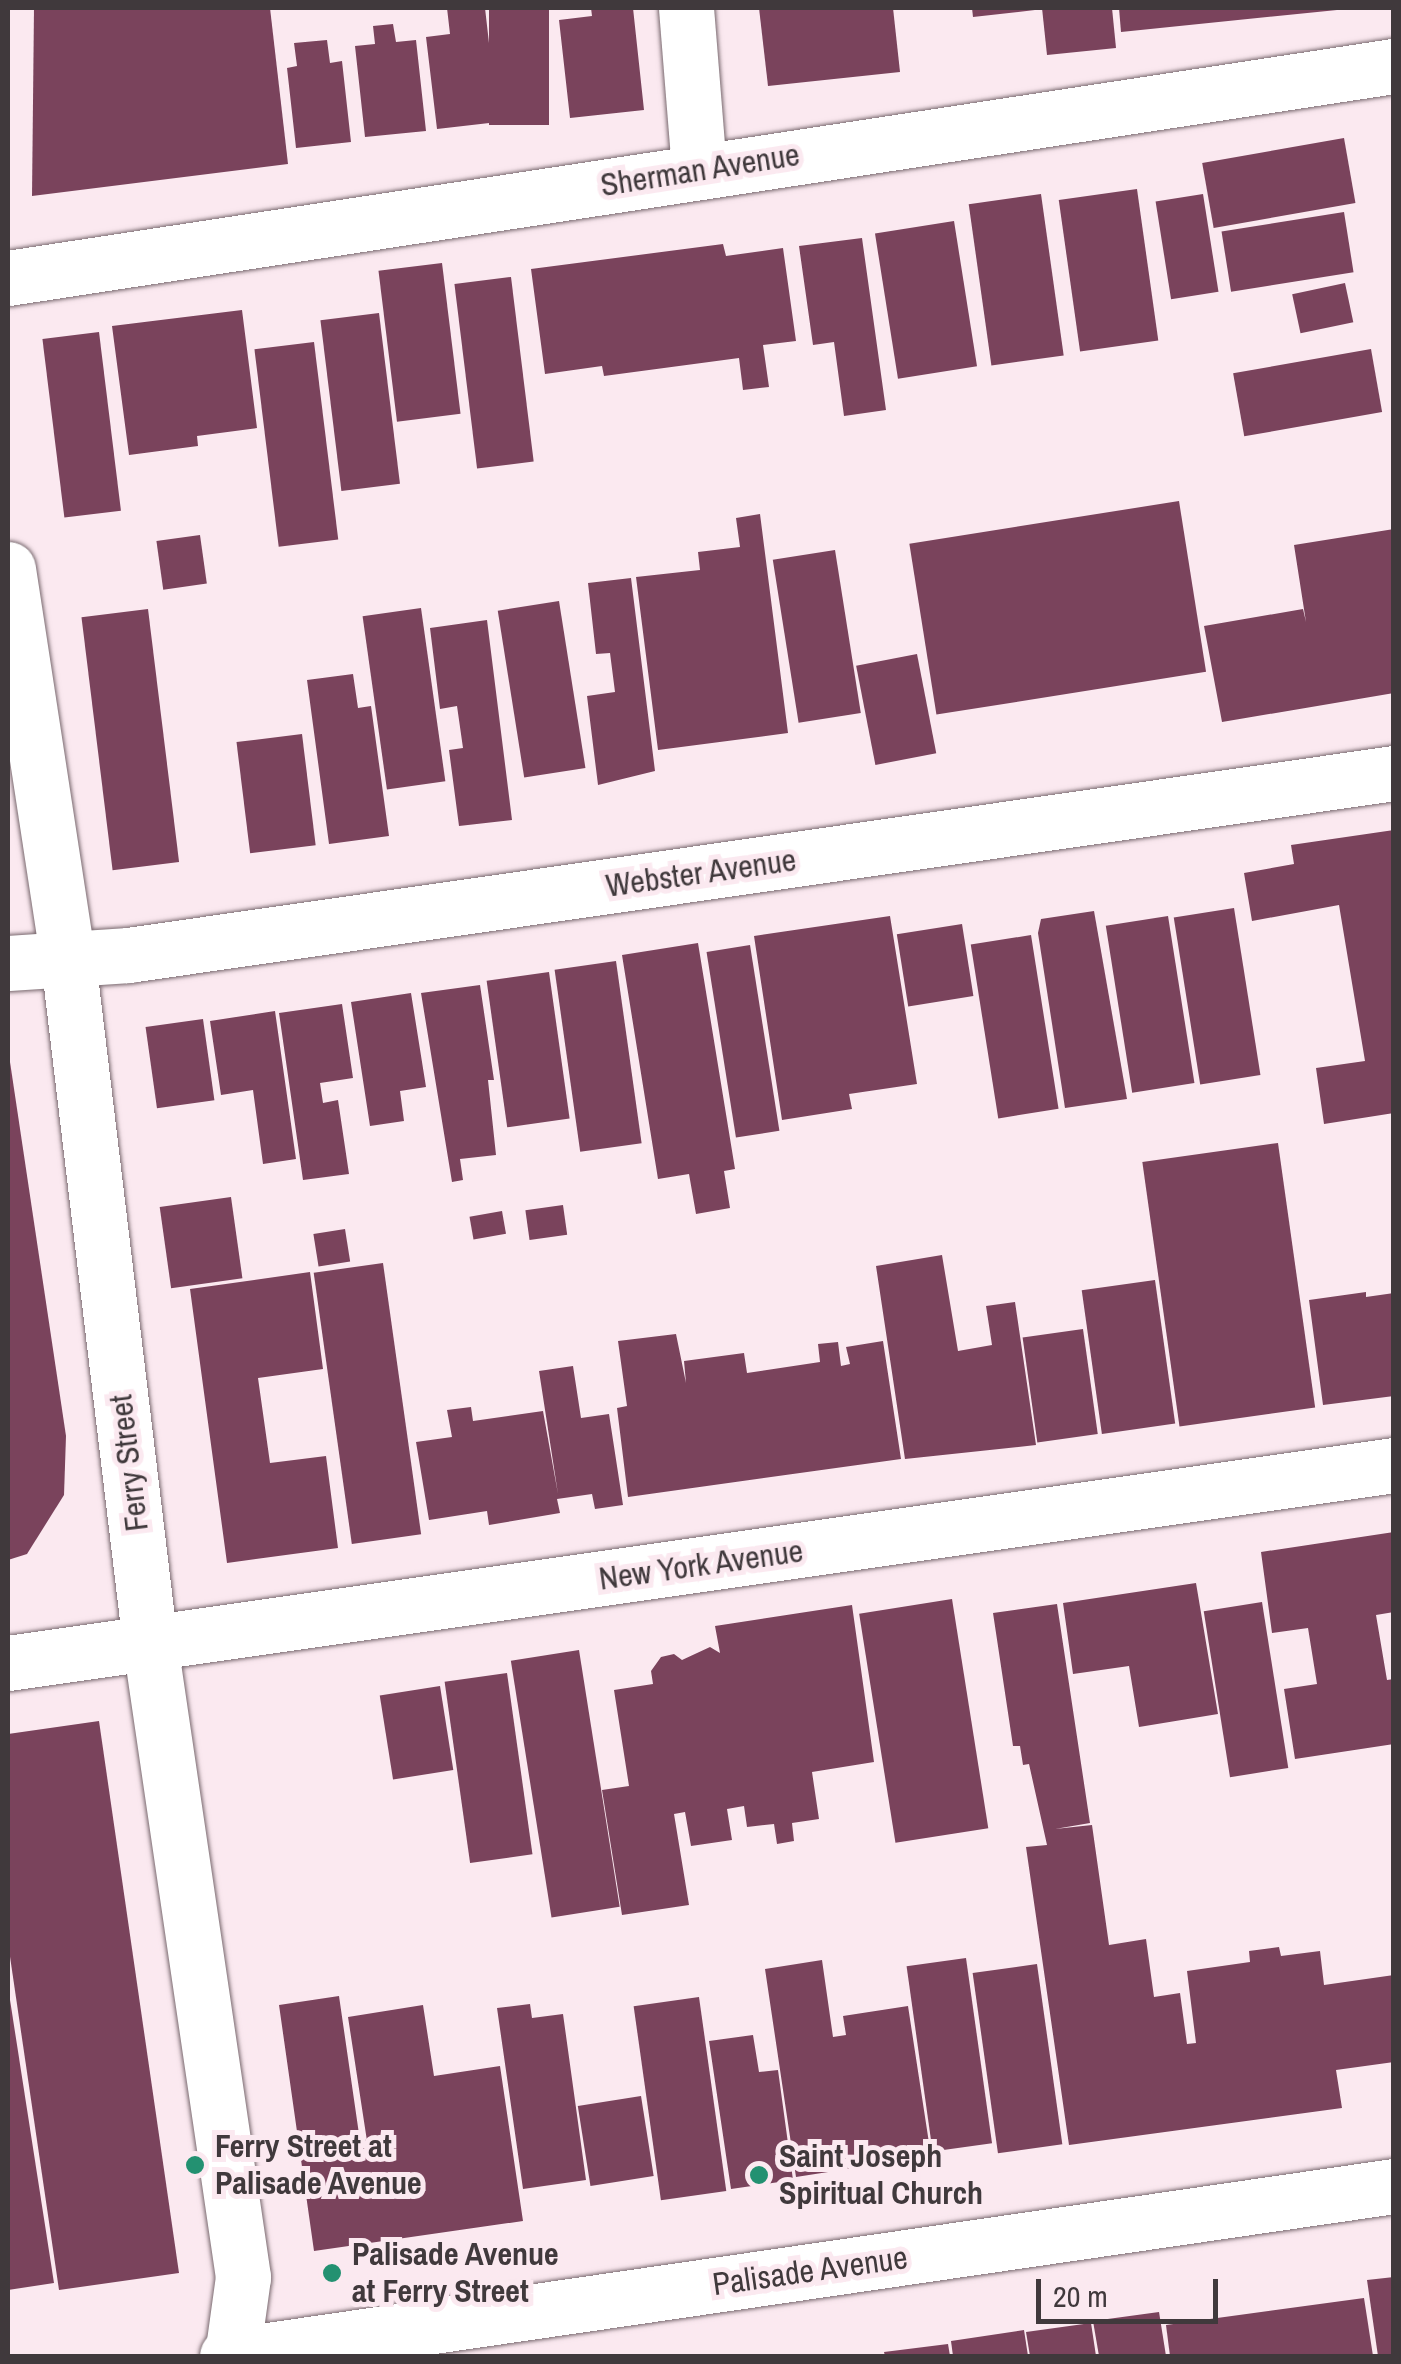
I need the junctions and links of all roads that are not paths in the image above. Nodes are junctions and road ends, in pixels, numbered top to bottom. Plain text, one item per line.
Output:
1 (686, 8) edge
2 (1394, 66) edge
3 (699, 170) junction
4 (8, 278) edge
5 (8, 569) edge
6 (1394, 773) edge
7 (68, 960) junction
8 (8, 963) edge
9 (1394, 1465) edge
10 (150, 1644) junction
11 (8, 1662) edge
12 (1394, 2186) edge
13 (231, 2356) edge

1 - 3 street
2 - 3 street, Sherman Avenue
3 - 4 street, Sherman Avenue
5 - 7 street, Ferry Street
6 - 7 street, Webster Avenue
7 - 8 street, Webster Avenue
7 - 10 street, Ferry Street
9 - 10 street, New York Avenue
10 - 11 street, New York Avenue
10 - 13 street, Ferry Street
12 - 13 street, Palisade Avenue

